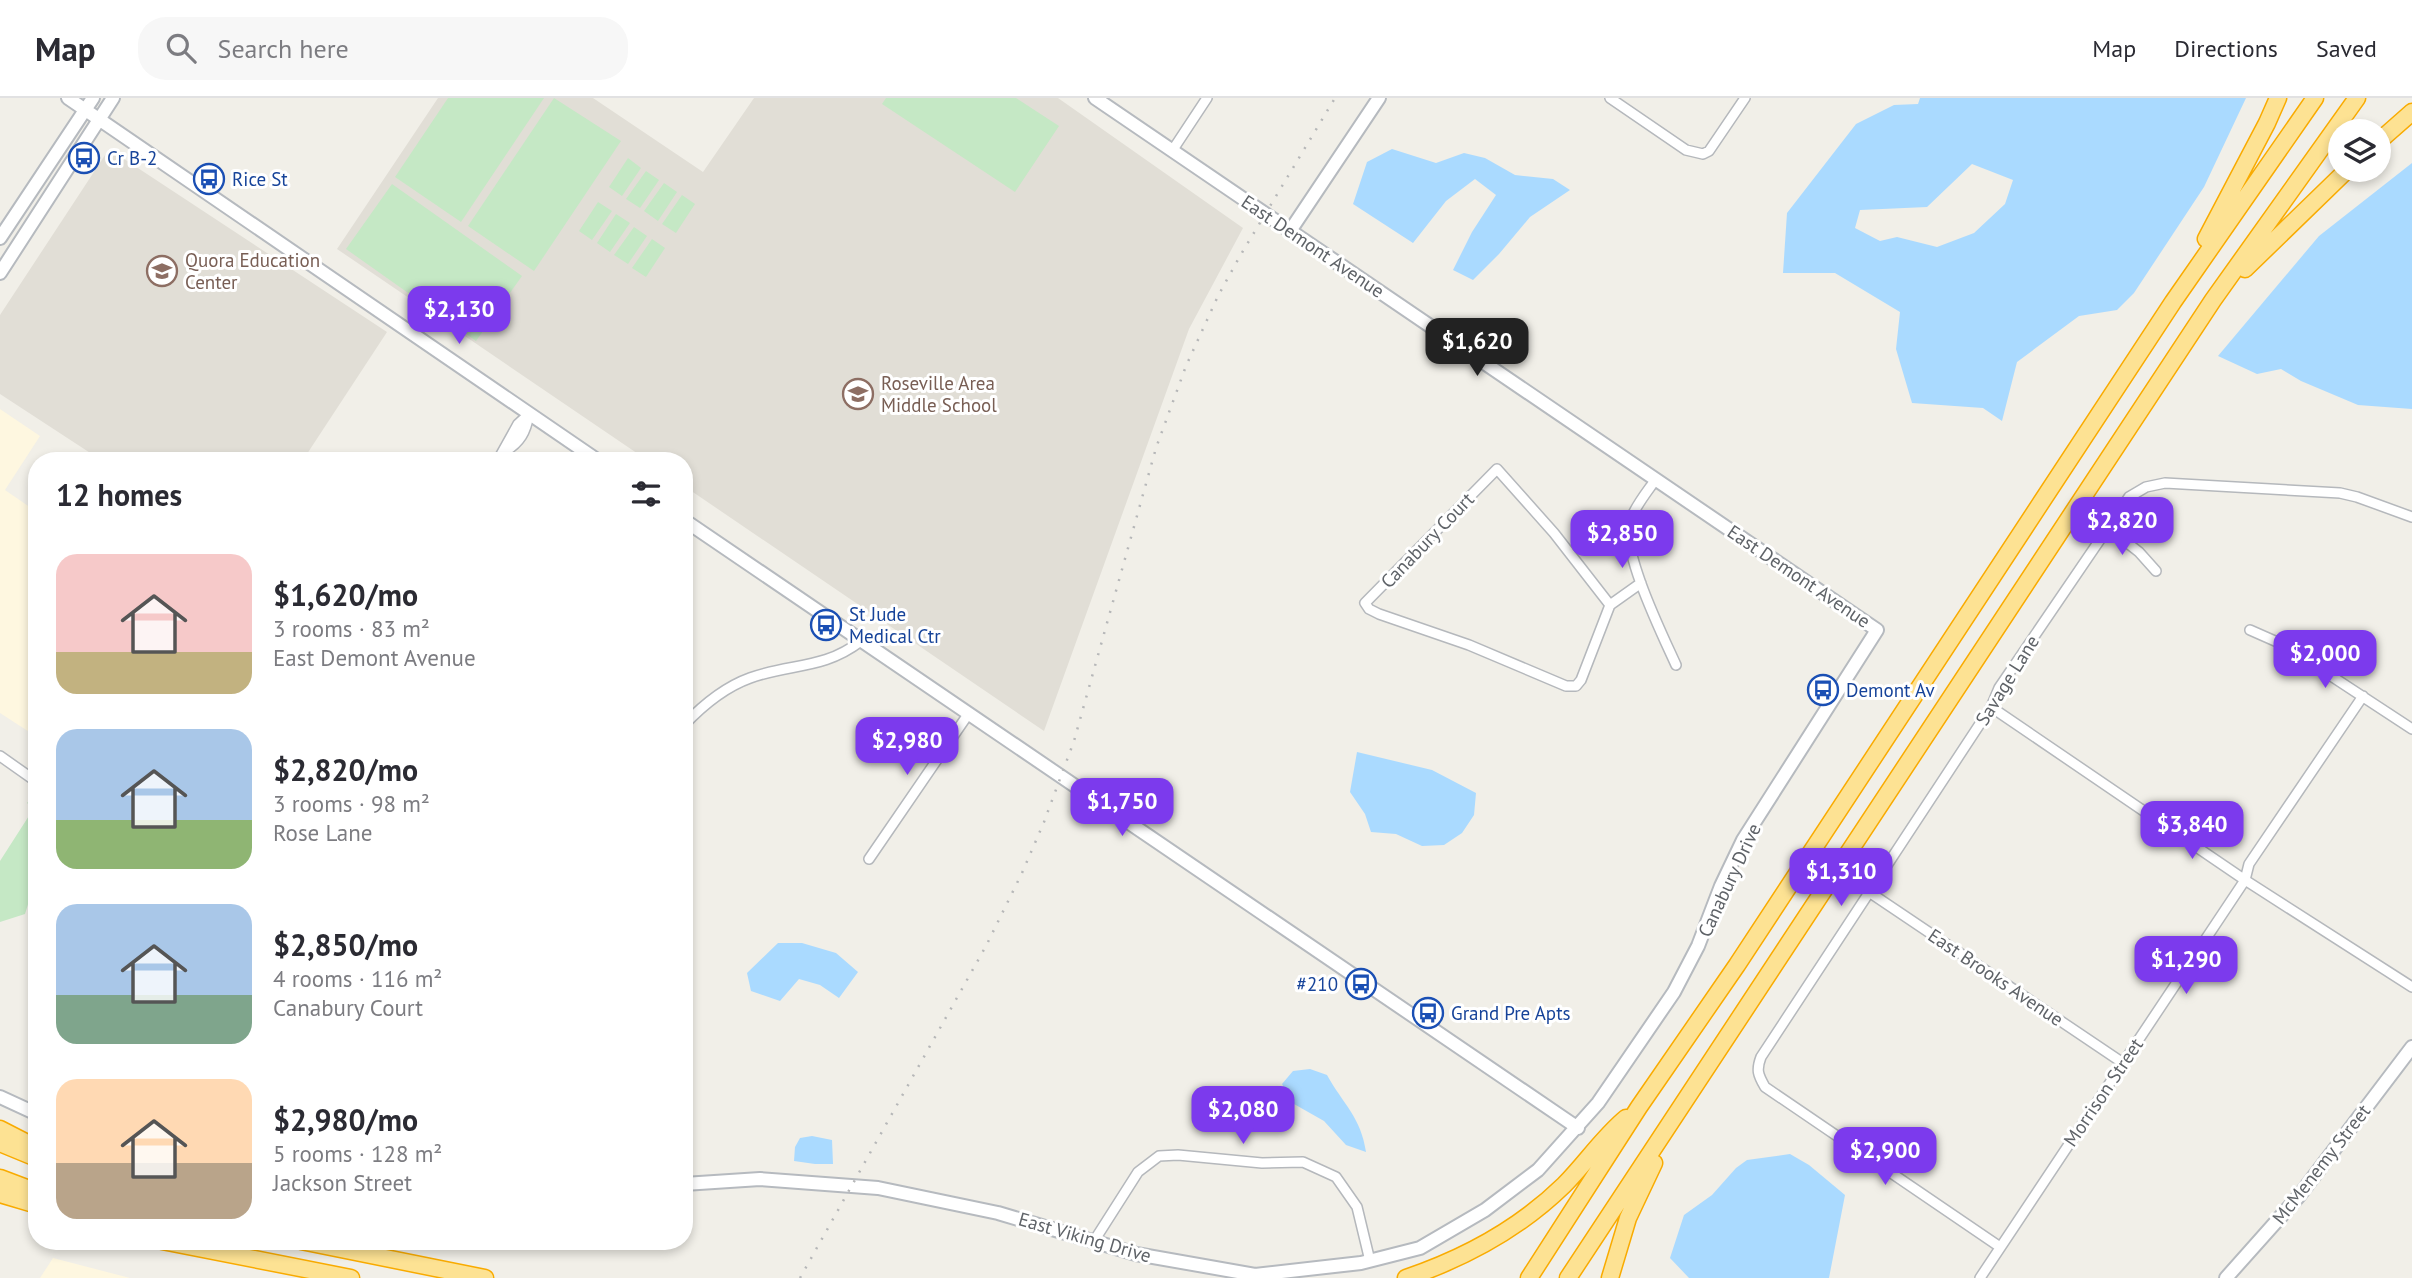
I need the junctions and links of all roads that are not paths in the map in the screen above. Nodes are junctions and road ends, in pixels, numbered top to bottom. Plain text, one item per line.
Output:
1 (68, 98) edge
2 (113, 98) edge
3 (1095, 98) edge
4 (1207, 98) edge
5 (1379, 98) edge
6 (1610, 98) edge
7 (1745, 98) edge
8 (2278, 98) edge
9 (2315, 98) edge
10 (2357, 98) edge
11 (89, 104) edge
12 (2412, 112) edge
13 (100, 118) junction
14 (2391, 131) edge
15 (1172, 151) junction
16 (2335, 182) edge
17 (1290, 231) junction
18 (1, 233) edge
19 (20, 242) junction
20 (0, 273) edge
21 (2213, 300) junction
22 (2173, 302) junction
23 (529, 414) junction
24 (503, 452) edge
25 (585, 452) edge
26 (1656, 479) junction
27 (2412, 517) edge
28 (693, 526) edge
29 (2107, 527) junction
30 (2156, 571) dead end
31 (1641, 583) junction
32 (1610, 606) junction
33 (1877, 629) joint
34 (2250, 630) dead end
35 (861, 641) junction
36 (1675, 665) dead end
37 (2363, 696) junction
38 (1991, 707) junction
39 (968, 713) junction
40 (693, 717) edge
41 (2412, 729) edge
42 (0, 756) edge
43 (28, 776) edge
44 (869, 859) dead end
45 (2245, 880) junction
46 (1869, 892) junction
47 (2412, 987) edge
48 (2412, 1047) edge
49 (2123, 1063) junction
50 (0, 1097) edge
51 (1685, 1101) junction
52 (1639, 1107) junction
53 (28, 1110) edge
54 (1578, 1128) junction
55 (0, 1129) edge
56 (0, 1143) edge
57 (28, 1144) edge
58 (28, 1154) edge
59 (0, 1178) edge
60 (693, 1183) edge
61 (28, 1189) edge
62 (0, 1194) edge
63 (28, 1202) edge
64 (1094, 1241) junction
65 (2000, 1247) junction
66 (210, 1250) edge
67 (222, 1250) edge
68 (346, 1250) edge
69 (259, 1259) junction
70 (1370, 1261) junction
71 (351, 1278) edge
72 (485, 1278) edge
73 (1406, 1278) edge
74 (1529, 1278) edge
75 (1568, 1278) edge
76 (1610, 1278) edge
77 (1980, 1278) edge
78 (2226, 1278) edge

1 - 11 street
2 - 13 street
3 - 15 street, East Demont Avenue
4 - 15 street
5 - 17 street
6 - 7 street
8 - 22 highway
9 - 22 highway
10 - 21 highway
11 - 13 street
11 - 18 street
12 - 14 highway
13 - 19 street
13 - 23 street
15 - 17 street, East Demont Avenue
16 - 21 highway
17 - 26 street, East Demont Avenue
18 - 19 street
19 - 20 street
21 - 51 highway
22 - 52 highway
23 - 24 street
23 - 25 street
26 - 31 street
26 - 33 street, East Demont Avenue
27 - 29 street, Savage Lane
28 - 35 street
29 - 30 street
29 - 38 street, Savage Lane
31 - 32 street
31 - 36 street
32 - 32 street, Canabury Court
33 - 54 street, Canabury Drive
34 - 37 street
35 - 39 street
35 - 40 street
37 - 41 street
37 - 45 street, Morrison Street
38 - 45 street
38 - 46 street, Savage Lane
39 - 44 street
39 - 54 street
42 - 43 street
45 - 47 street
45 - 49 street, Morrison Street
46 - 49 street, East Brooks Avenue
46 - 65 street, Savage Lane
48 - 78 street, McMenemy Street
49 - 65 street, Morrison Street
50 - 53 street
51 - 75 highway
51 - 76 highway
52 - 73 highway
52 - 74 highway
54 - 70 street, East Viking Drive
55 - 57 highway
56 - 58 highway
59 - 61 highway
60 - 64 street, East Viking Drive
62 - 63 highway
64 - 70 street, East Viking Drive
64 - 70 street
65 - 77 street, Morrison Street
66 - 69 highway
67 - 69 highway
68 - 72 highway
69 - 71 highway

